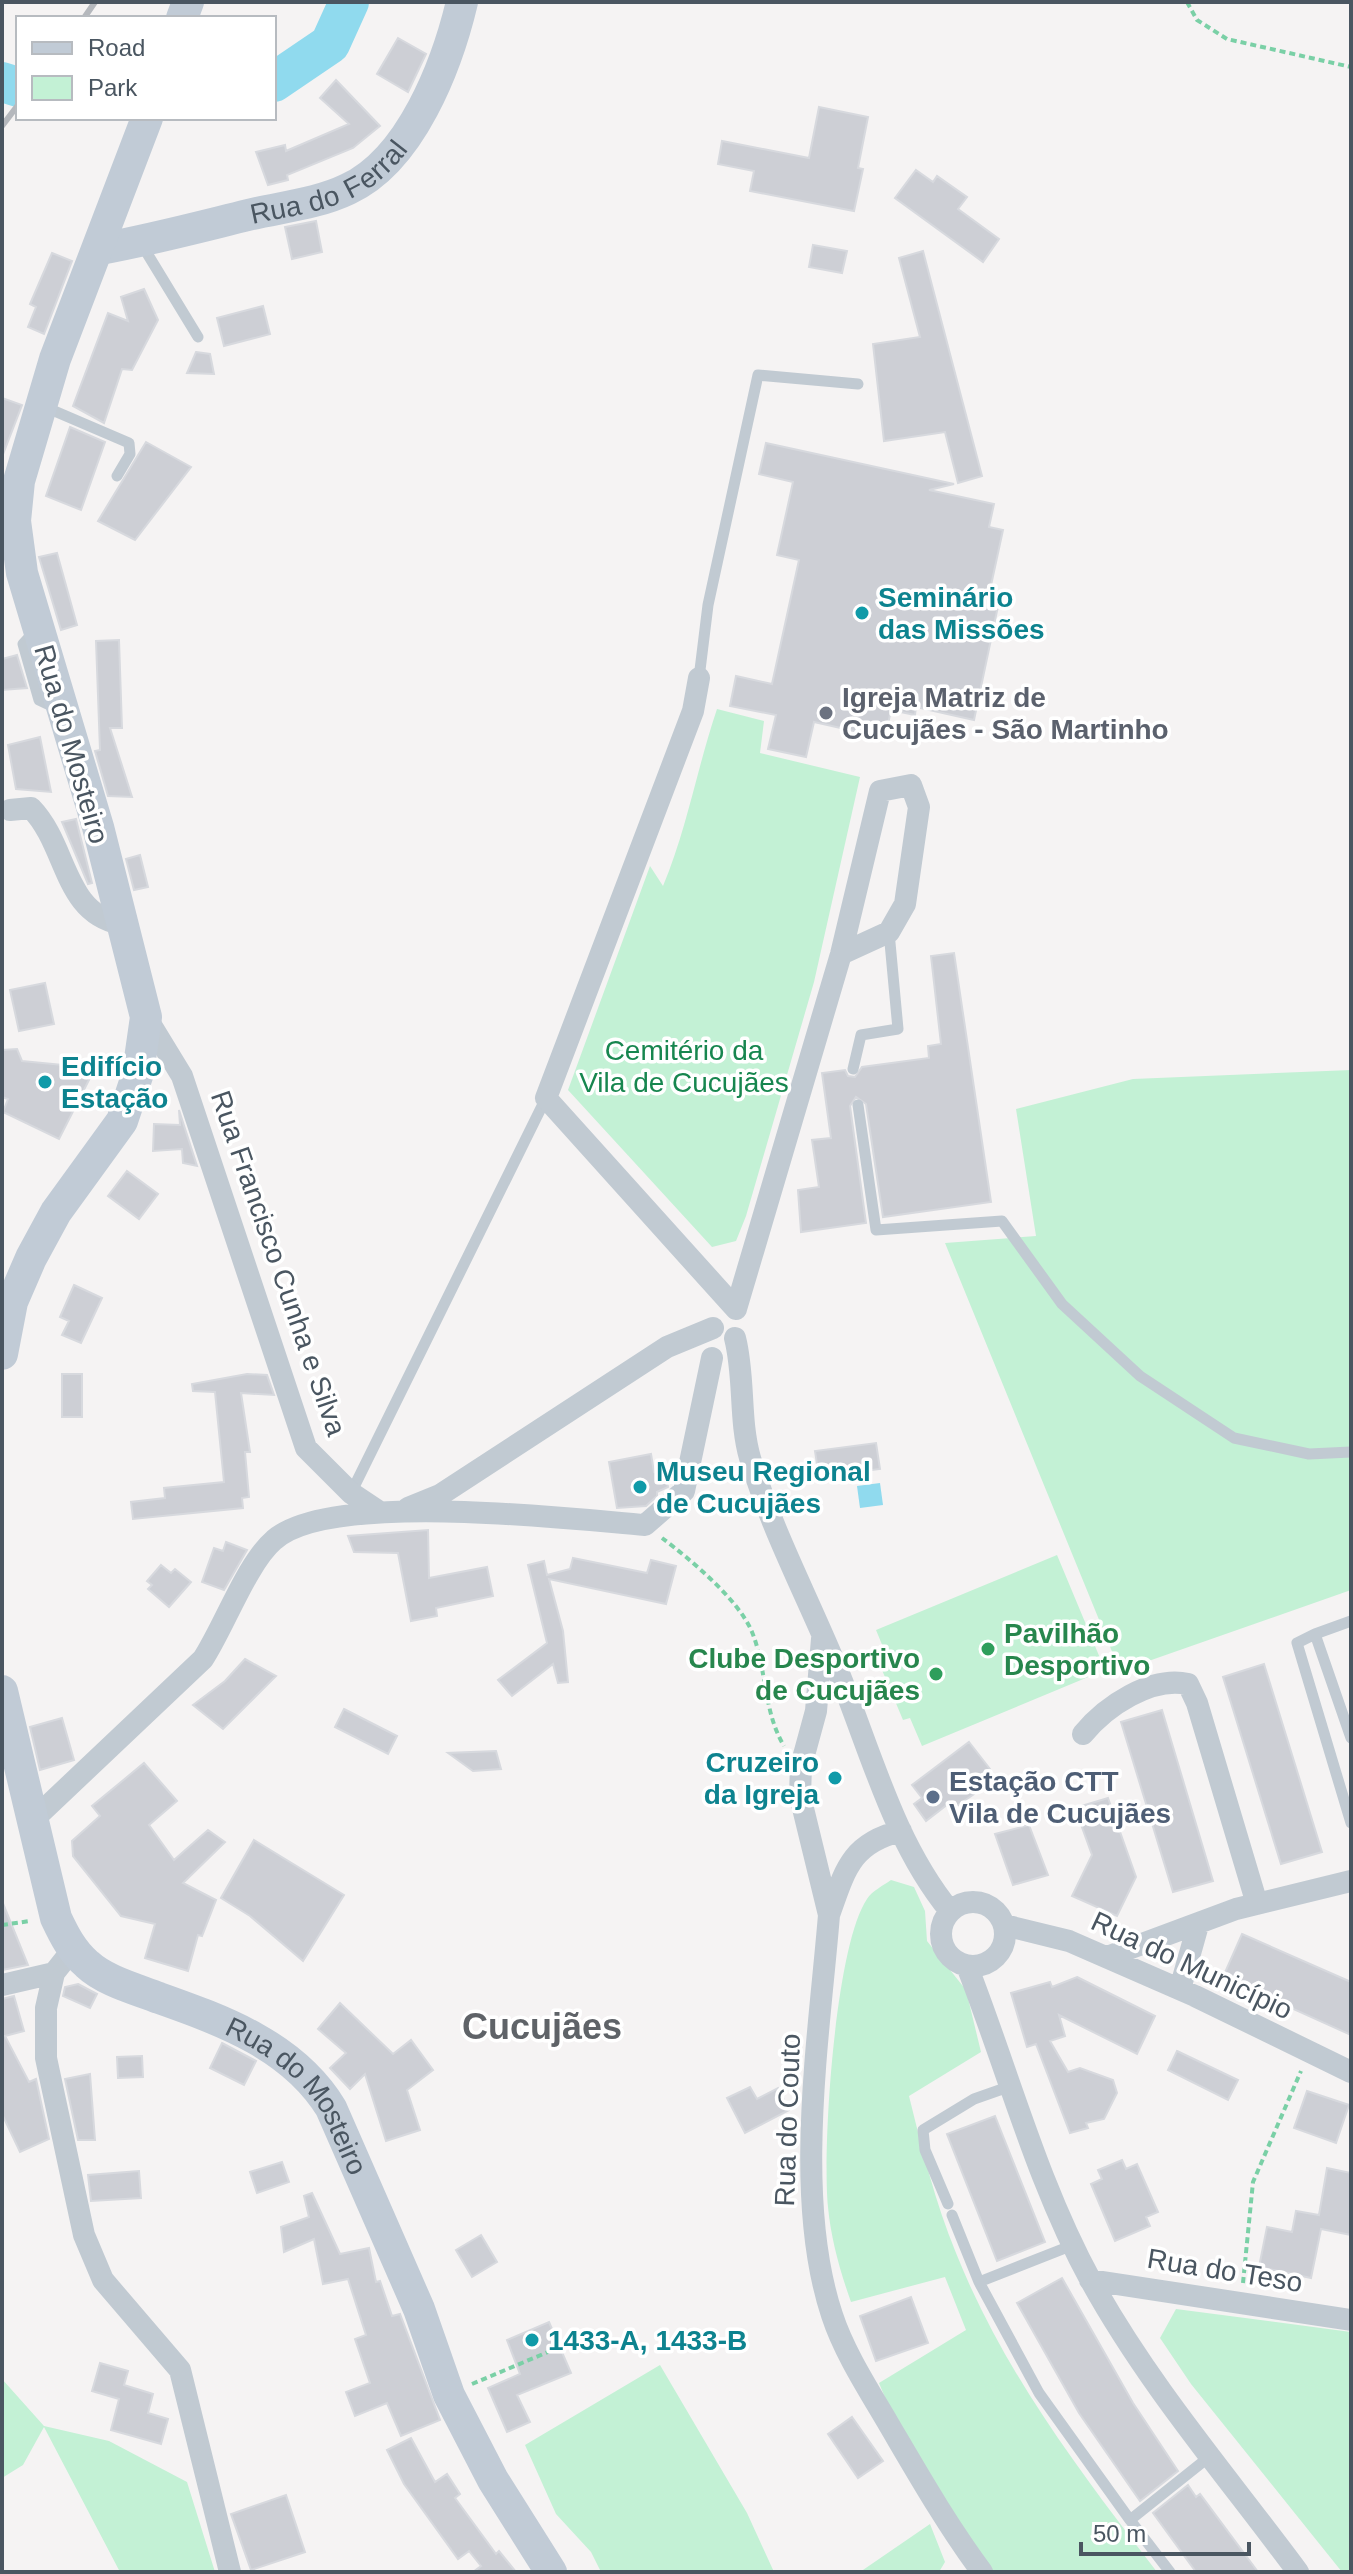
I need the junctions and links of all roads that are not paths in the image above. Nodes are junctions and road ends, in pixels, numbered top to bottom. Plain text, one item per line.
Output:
1 (462, 2) edge
2 (146, 120) edge
3 (140, 242) junction
4 (100, 249) junction
5 (198, 337) dead end
6 (858, 384) dead end
7 (41, 406) junction
8 (117, 476) dead end
9 (12, 574) edge
10 (699, 678) joint
11 (10, 810) dead end
12 (121, 924) junction
13 (889, 932) junction
14 (841, 954) junction
15 (146, 1017) junction
16 (853, 1069) dead end
17 (546, 1098) junction
18 (858, 1105) dead end
19 (736, 1309) junction
20 (713, 1328) junction
21 (735, 1338) junction
22 (2, 1354) edge
23 (712, 1358) dead end
24 (1351, 1452) edge
25 (351, 1493) junction
26 (388, 1511) junction
27 (1351, 1621) edge
28 (823, 1634) junction
29 (1315, 1634) junction
30 (2, 1691) edge
31 (1083, 1734) dead end
32 (1351, 1738) edge
33 (34, 1819) junction
34 (1351, 1823) edge
35 (901, 1831) junction
36 (1351, 1881) edge
37 (1257, 1904) junction
38 (950, 1911) junction
39 (829, 1915) junction
40 (1004, 1925) junction
41 (1198, 1925) junction
42 (1107, 1957) junction
43 (64, 1961) junction
44 (967, 1966) junction
45 (2, 1985) edge
46 (1180, 1989) junction
47 (1351, 2072) edge
48 (1011, 2086) junction
49 (1073, 2245) junction
50 (1090, 2280) junction
51 (979, 2282) junction
52 (1351, 2320) edge
53 (1209, 2457) junction
54 (1130, 2520) junction
55 (230, 2572) edge
56 (551, 2572) edge
57 (981, 2572) edge
58 (1170, 2572) edge
59 (1298, 2572) edge

1 - 3 main road, Rua do Ferral
2 - 4 main road, Rua do Mosteiro
3 - 4 main road, Rua do Ferral
3 - 5 lane
4 - 7 main road, Rua do Mosteiro
6 - 10 lane
7 - 8 lane
7 - 9 main road, Rua do Mosteiro
9 - 12 main road, Rua do Mosteiro
10 - 17 street
11 - 12 street
12 - 15 main road, Rua do Mosteiro
13 - 14 street
13 - 14 street
13 - 16 lane
14 - 19 street
15 - 22 main road, Rua do Mosteiro
15 - 25 street, Rua Francisco Cunha e Silva
17 - 19 street
17 - 25 lane
18 - 24 lane
19 - 20 street
19 - 21 street
20 - 21 street
20 - 26 street
21 - 28 street
23 - 26 street
25 - 26 street, Rua Francisco Cunha e Silva
26 - 33 street
27 - 29 lane
28 - 35 street
28 - 39 street, Rua do Couto
29 - 32 lane
29 - 34 lane
30 - 33 main road, Rua do Mosteiro
31 - 37 street
33 - 43 main road, Rua do Mosteiro
35 - 38 street
35 - 39 street, Rua do Couto
36 - 37 street
37 - 41 street
38 - 40 street
38 - 44 street
39 - 57 street, Rua do Couto
40 - 42 street, Rua do Município
40 - 44 street
41 - 42 street
41 - 46 street
42 - 46 street, Rua do Município
43 - 45 street
43 - 55 street
43 - 56 main road, Rua do Mosteiro
44 - 48 street
46 - 47 street, Rua do Município
48 - 49 street
48 - 51 lane
49 - 50 street
49 - 51 lane
50 - 52 street, Rua do Teso
50 - 53 street
51 - 54 lane
53 - 54 lane
53 - 59 street
54 - 58 lane

